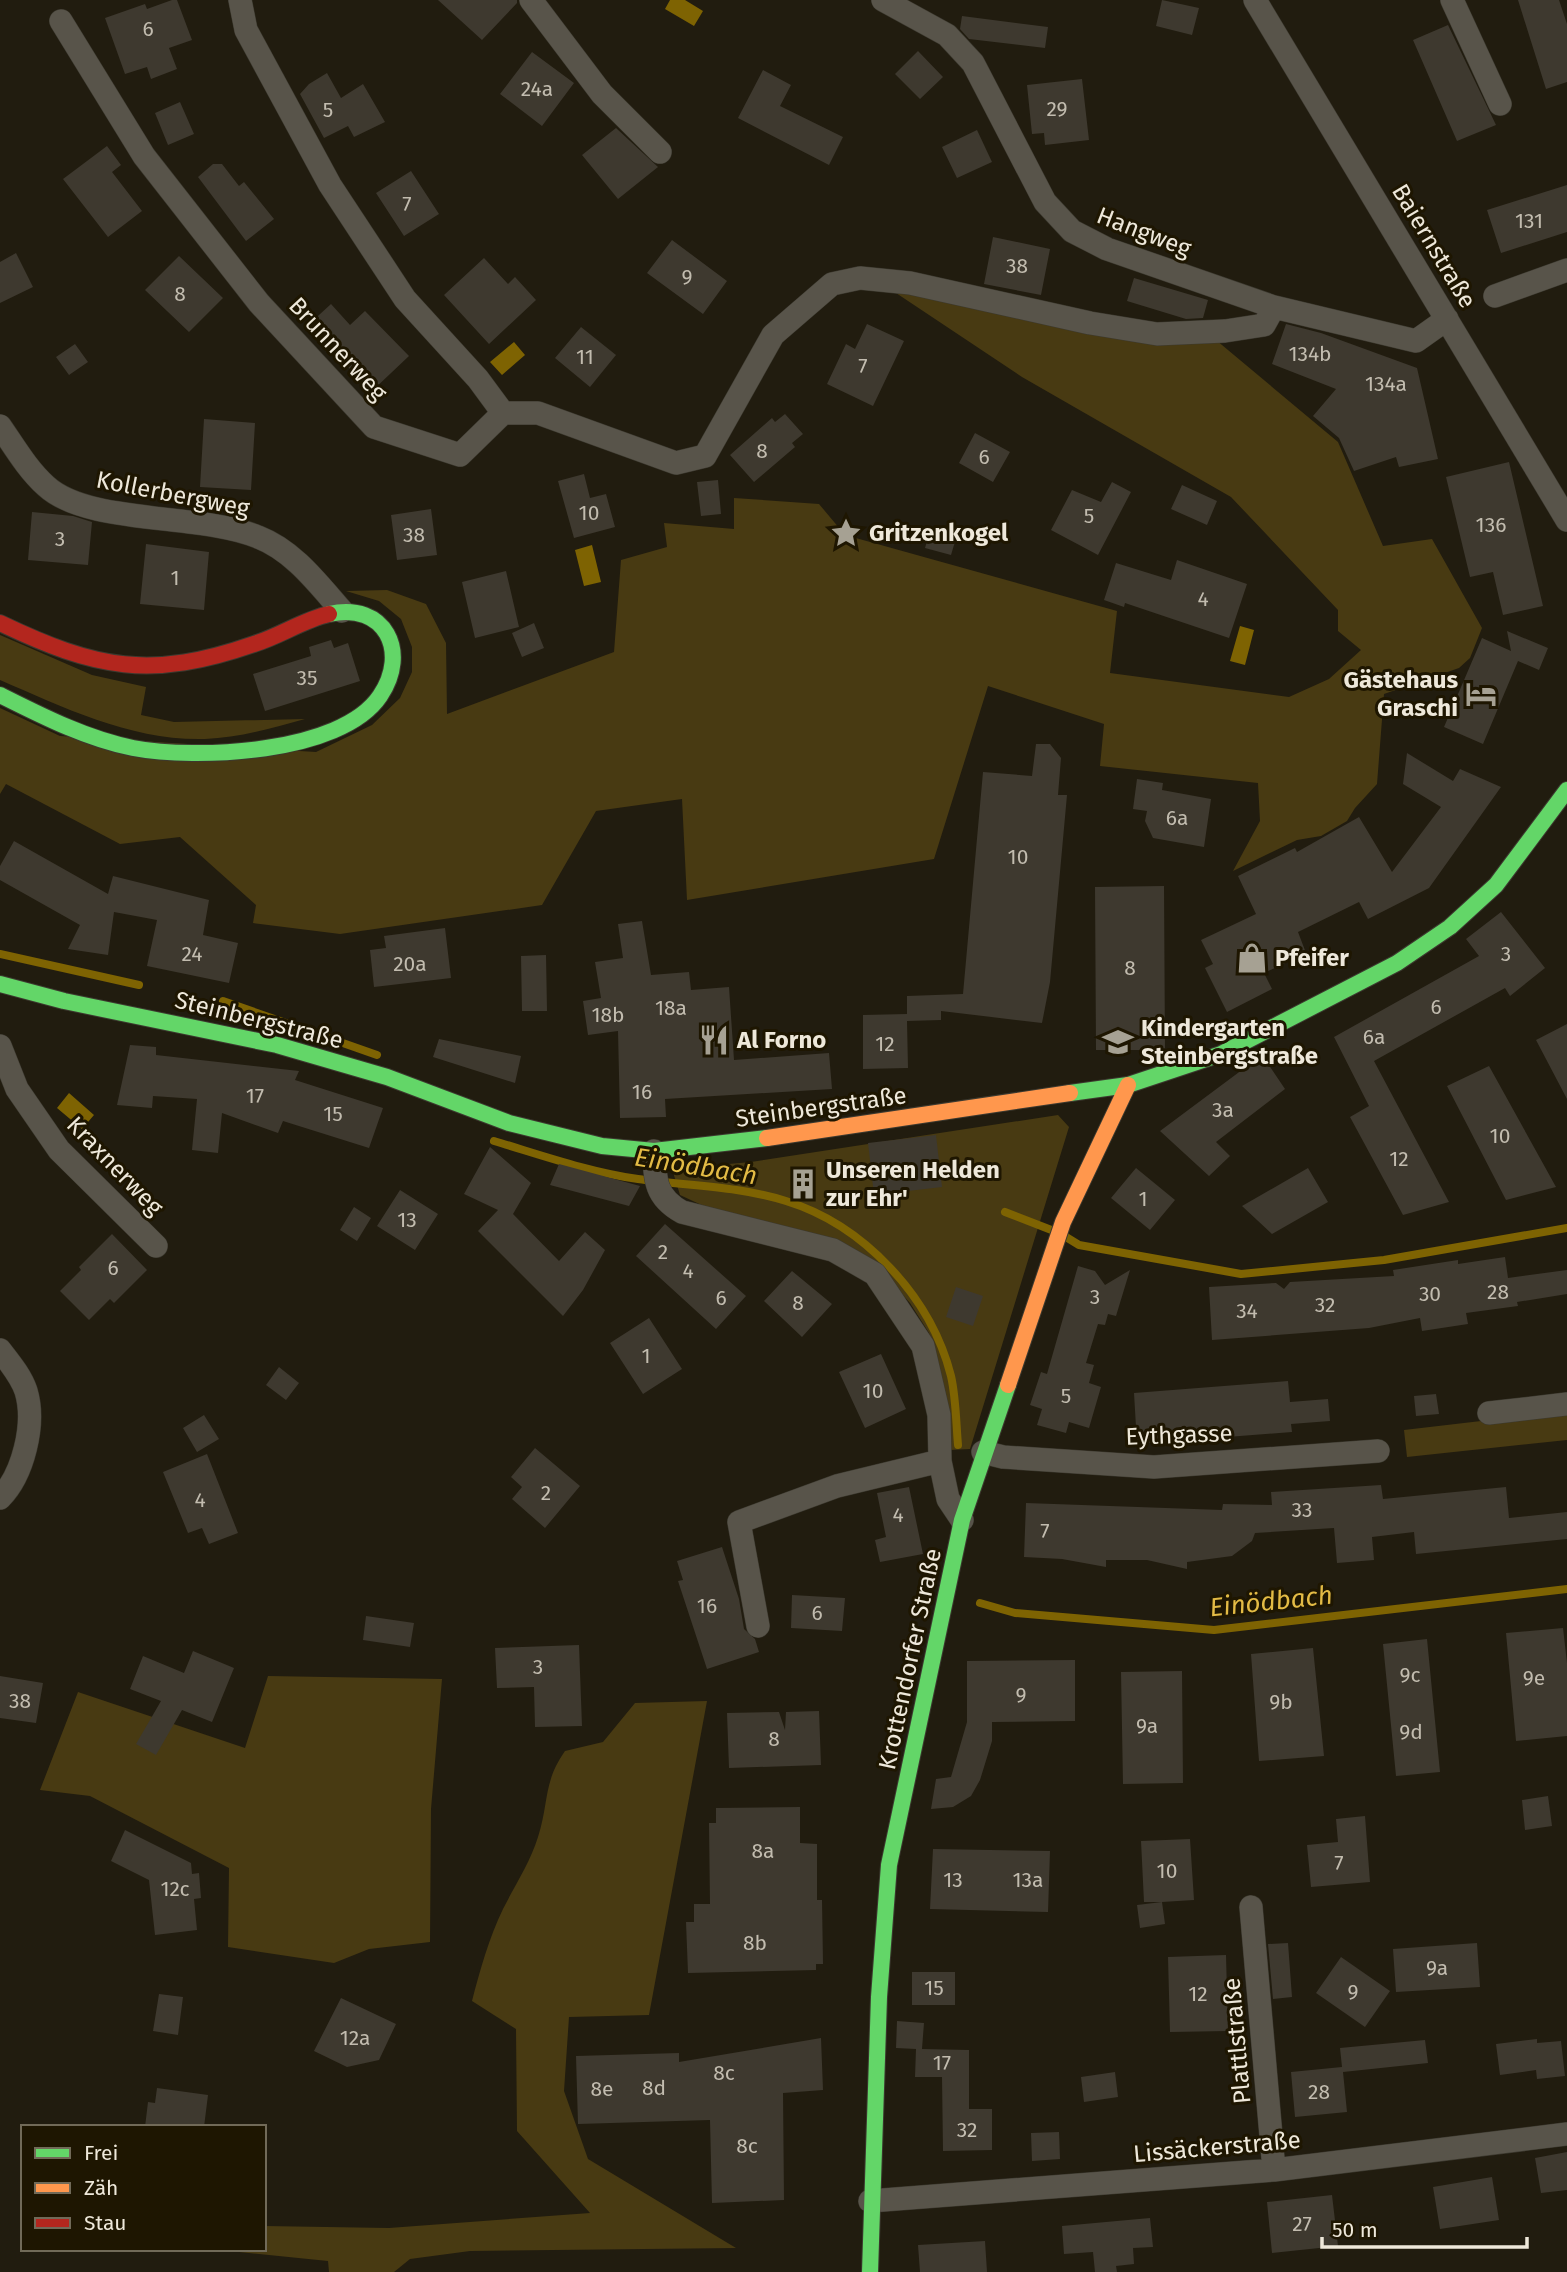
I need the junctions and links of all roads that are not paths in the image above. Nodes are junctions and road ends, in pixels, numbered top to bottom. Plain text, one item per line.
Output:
1 (240, 0) edge
2 (531, 0) edge
3 (883, 0) edge
4 (1255, 0) edge
5 (1452, 0) edge
6 (61, 21) dead end
7 (1500, 104) dead end
8 (660, 152) dead end
9 (1567, 270) edge
10 (1495, 296) dead end
11 (1274, 307) junction
12 (1447, 319) junction
13 (503, 413) junction
14 (0, 426) edge
15 (1567, 520) edge
16 (342, 611) junction
17 (0, 623) edge
18 (0, 695) edge
19 (1567, 790) edge
20 (0, 984) edge
21 (0, 1046) edge
22 (1128, 1085) junction
23 (655, 1159) junction
24 (156, 1246) dead end
25 (0, 1350) edge
26 (1567, 1404) edge
27 (1489, 1413) dead end
28 (1378, 1451) dead end
29 (983, 1452) junction
30 (940, 1461) junction
31 (0, 1498) edge
32 (962, 1520) junction
33 (758, 1626) dead end
34 (1251, 1907) dead end
35 (1567, 2134) edge
36 (1274, 2170) junction
37 (870, 2201) junction
38 (870, 2272) edge

1 - 13 street
2 - 8 street
3 - 11 street, Hangweg
4 - 12 street, Baiernstraße
5 - 7 street
6 - 13 street, Brunnerweg
9 - 10 street
11 - 12 street, Hangweg
11 - 13 street
12 - 15 street, Baiernstraße
14 - 16 street, Kollerbergweg
16 - 17 main road
16 - 18 main road
19 - 22 main road, Steinbergstraße
20 - 23 main road, Steinbergstraße
21 - 24 street, Kraxnerweg
22 - 23 main road, Steinbergstraße
22 - 29 main road, Krottendorfer Straße
23 - 30 street
25 - 31 street
26 - 27 street
28 - 29 street, Eythgasse
29 - 32 main road, Krottendorfer Straße
30 - 32 street
30 - 33 street
32 - 37 main road, Krottendorfer Straße
34 - 36 street, Plattlstraße
35 - 36 street, Lissäckerstraße
36 - 37 street, Lissäckerstraße
37 - 38 main road, Krottendorfer Straße

